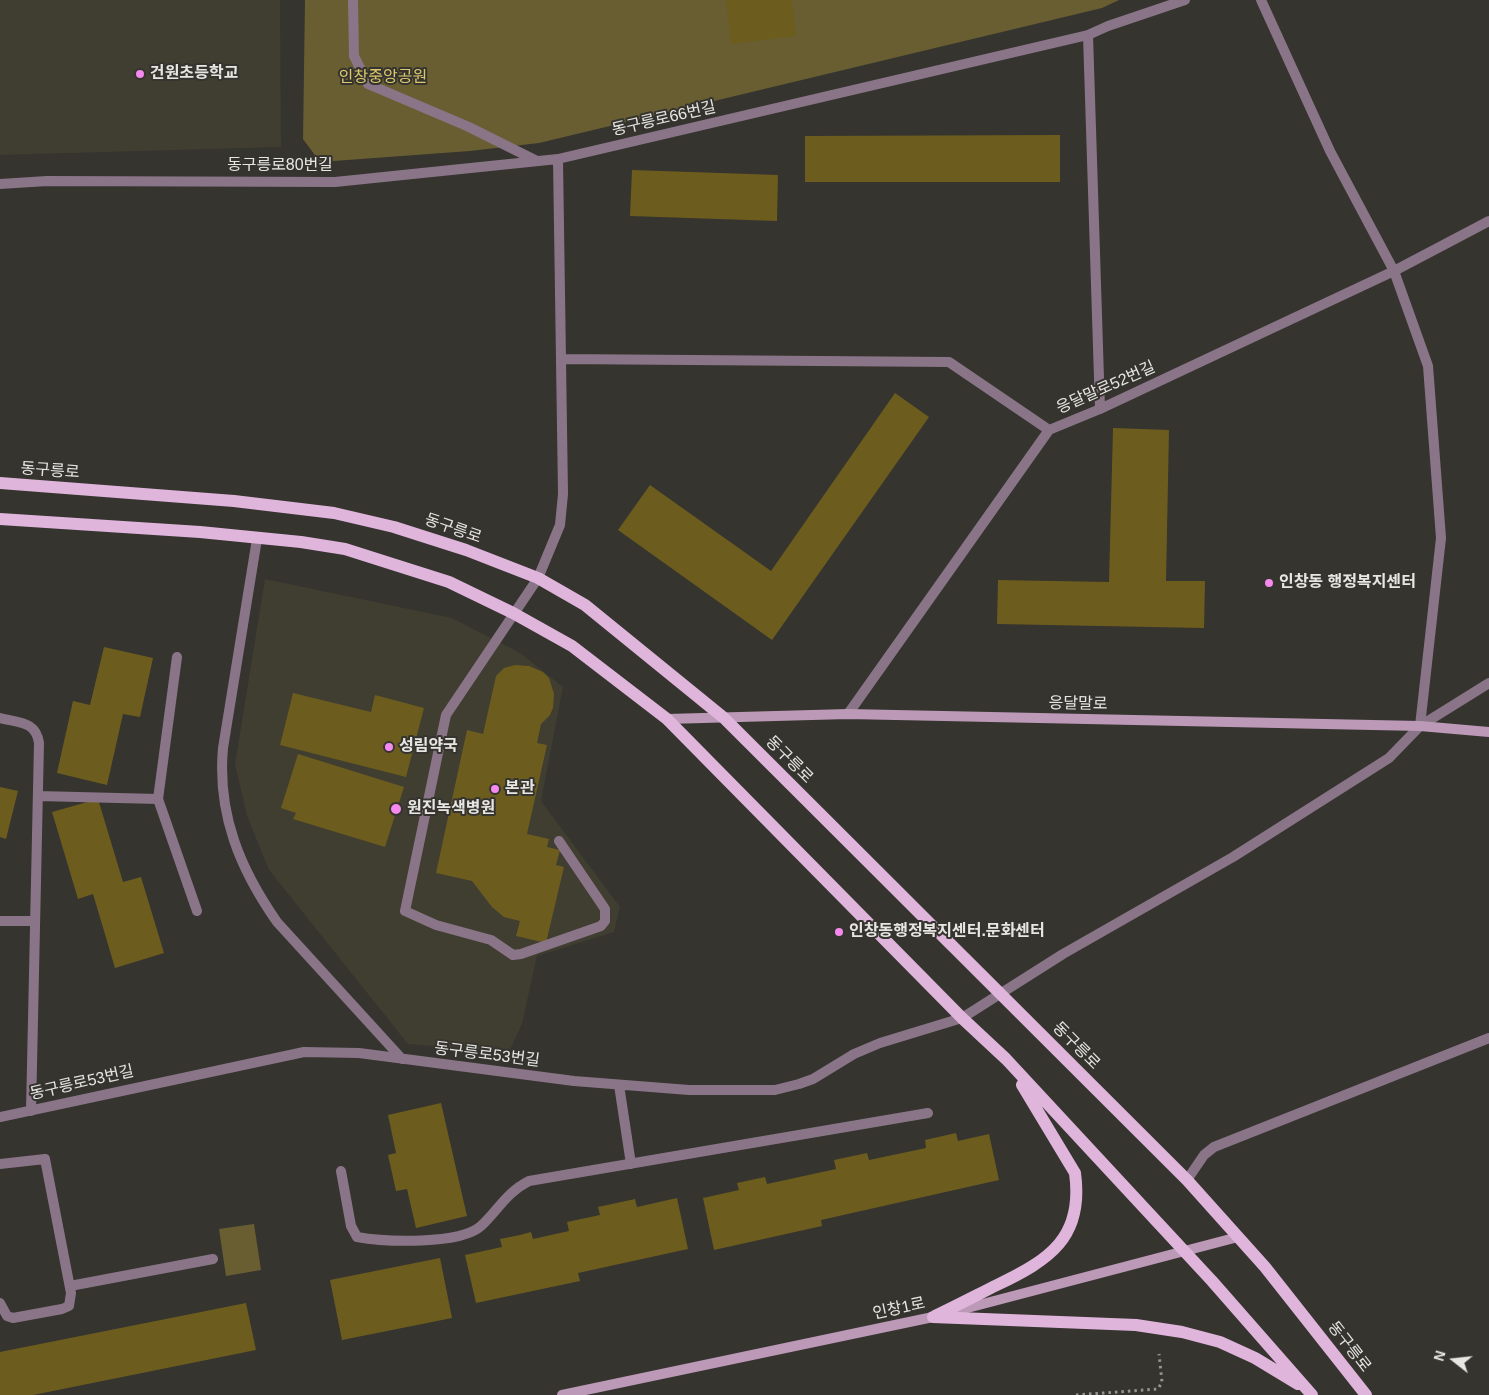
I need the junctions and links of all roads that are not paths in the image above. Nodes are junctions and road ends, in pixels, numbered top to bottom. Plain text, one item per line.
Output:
1 (353, 0) edge
2 (1185, 0) edge
3 (1261, 0) edge
4 (1088, 35) junction
5 (558, 160) junction
6 (537, 161) junction
7 (0, 184) edge
8 (1489, 221) edge
9 (1394, 271) junction
10 (560, 359) junction
11 (1100, 409) junction
12 (1049, 430) junction
13 (0, 484) edge
14 (0, 519) edge
15 (257, 539) junction
16 (538, 578) junction
17 (514, 613) junction
18 (177, 657) dead end
19 (1489, 682) edge
20 (848, 714) junction
21 (0, 718) edge
22 (724, 718) junction
23 (667, 719) junction
24 (1420, 726) junction
25 (1489, 732) edge
26 (38, 796) junction
27 (158, 798) junction
28 (559, 841) dead end
29 (197, 911) dead end
30 (0, 921) edge
31 (35, 921) junction
32 (1000, 993) junction
33 (962, 1018) junction
34 (1489, 1038) edge
35 (402, 1059) junction
36 (1006, 1059) junction
37 (619, 1085) junction
38 (31, 1111) junction
39 (928, 1113) dead end
40 (0, 1117) edge
41 (0, 1164) edge
42 (631, 1164) junction
43 (341, 1171) dead end
44 (1187, 1180) junction
45 (1238, 1237) junction
46 (1185, 1252) junction
47 (213, 1259) dead end
48 (70, 1286) junction
49 (0, 1303) edge
50 (933, 1317) junction
51 (1311, 1393) edge
52 (562, 1395) edge
53 (1366, 1395) edge

1 - 6 street
2 - 4 street, 동구릉로66번길
3 - 9 street
4 - 5 street, 동구릉로66번길
4 - 11 street
5 - 6 street, 동구릉로80번길
5 - 10 street
6 - 7 street, 동구릉로80번길
8 - 9 street, 응달말로52번길
9 - 11 street, 응달말로52번길
9 - 24 street
10 - 12 street
10 - 16 street
11 - 12 street, 응달말로52번길
12 - 20 street, 응달말로52번길
13 - 16 main road, 동구릉로
14 - 15 main road
15 - 17 main road
15 - 35 street
16 - 17 street
16 - 22 main road, 동구릉로
17 - 23 main road
17 - 28 street
18 - 27 street
19 - 24 street, 동구릉로53번길
20 - 22 street, 응달말로
20 - 24 street, 응달말로
21 - 26 street
22 - 23 street, 응달말로
22 - 32 main road, 동구릉로
23 - 33 main road
24 - 25 street, 응달말로
24 - 32 street, 동구릉로53번길
26 - 27 street
26 - 31 street
27 - 29 street
30 - 31 street
31 - 38 street
32 - 33 street, 동구릉로53번길
32 - 44 main road, 동구릉로
33 - 36 main road
33 - 37 street, 동구릉로53번길
34 - 44 street
35 - 37 street, 동구릉로53번길
35 - 38 street, 동구릉로53번길
36 - 46 main road
36 - 50 main road
37 - 42 street
38 - 40 street, 동구릉로53번길
39 - 42 street
41 - 48 street
42 - 43 street
44 - 45 main road, 동구릉로
45 - 46 street, 인창1로
45 - 53 main road, 동구릉로
46 - 50 street, 인창1로
46 - 51 main road
47 - 48 street
48 - 49 street
50 - 51 main road
50 - 52 street, 인창1로

